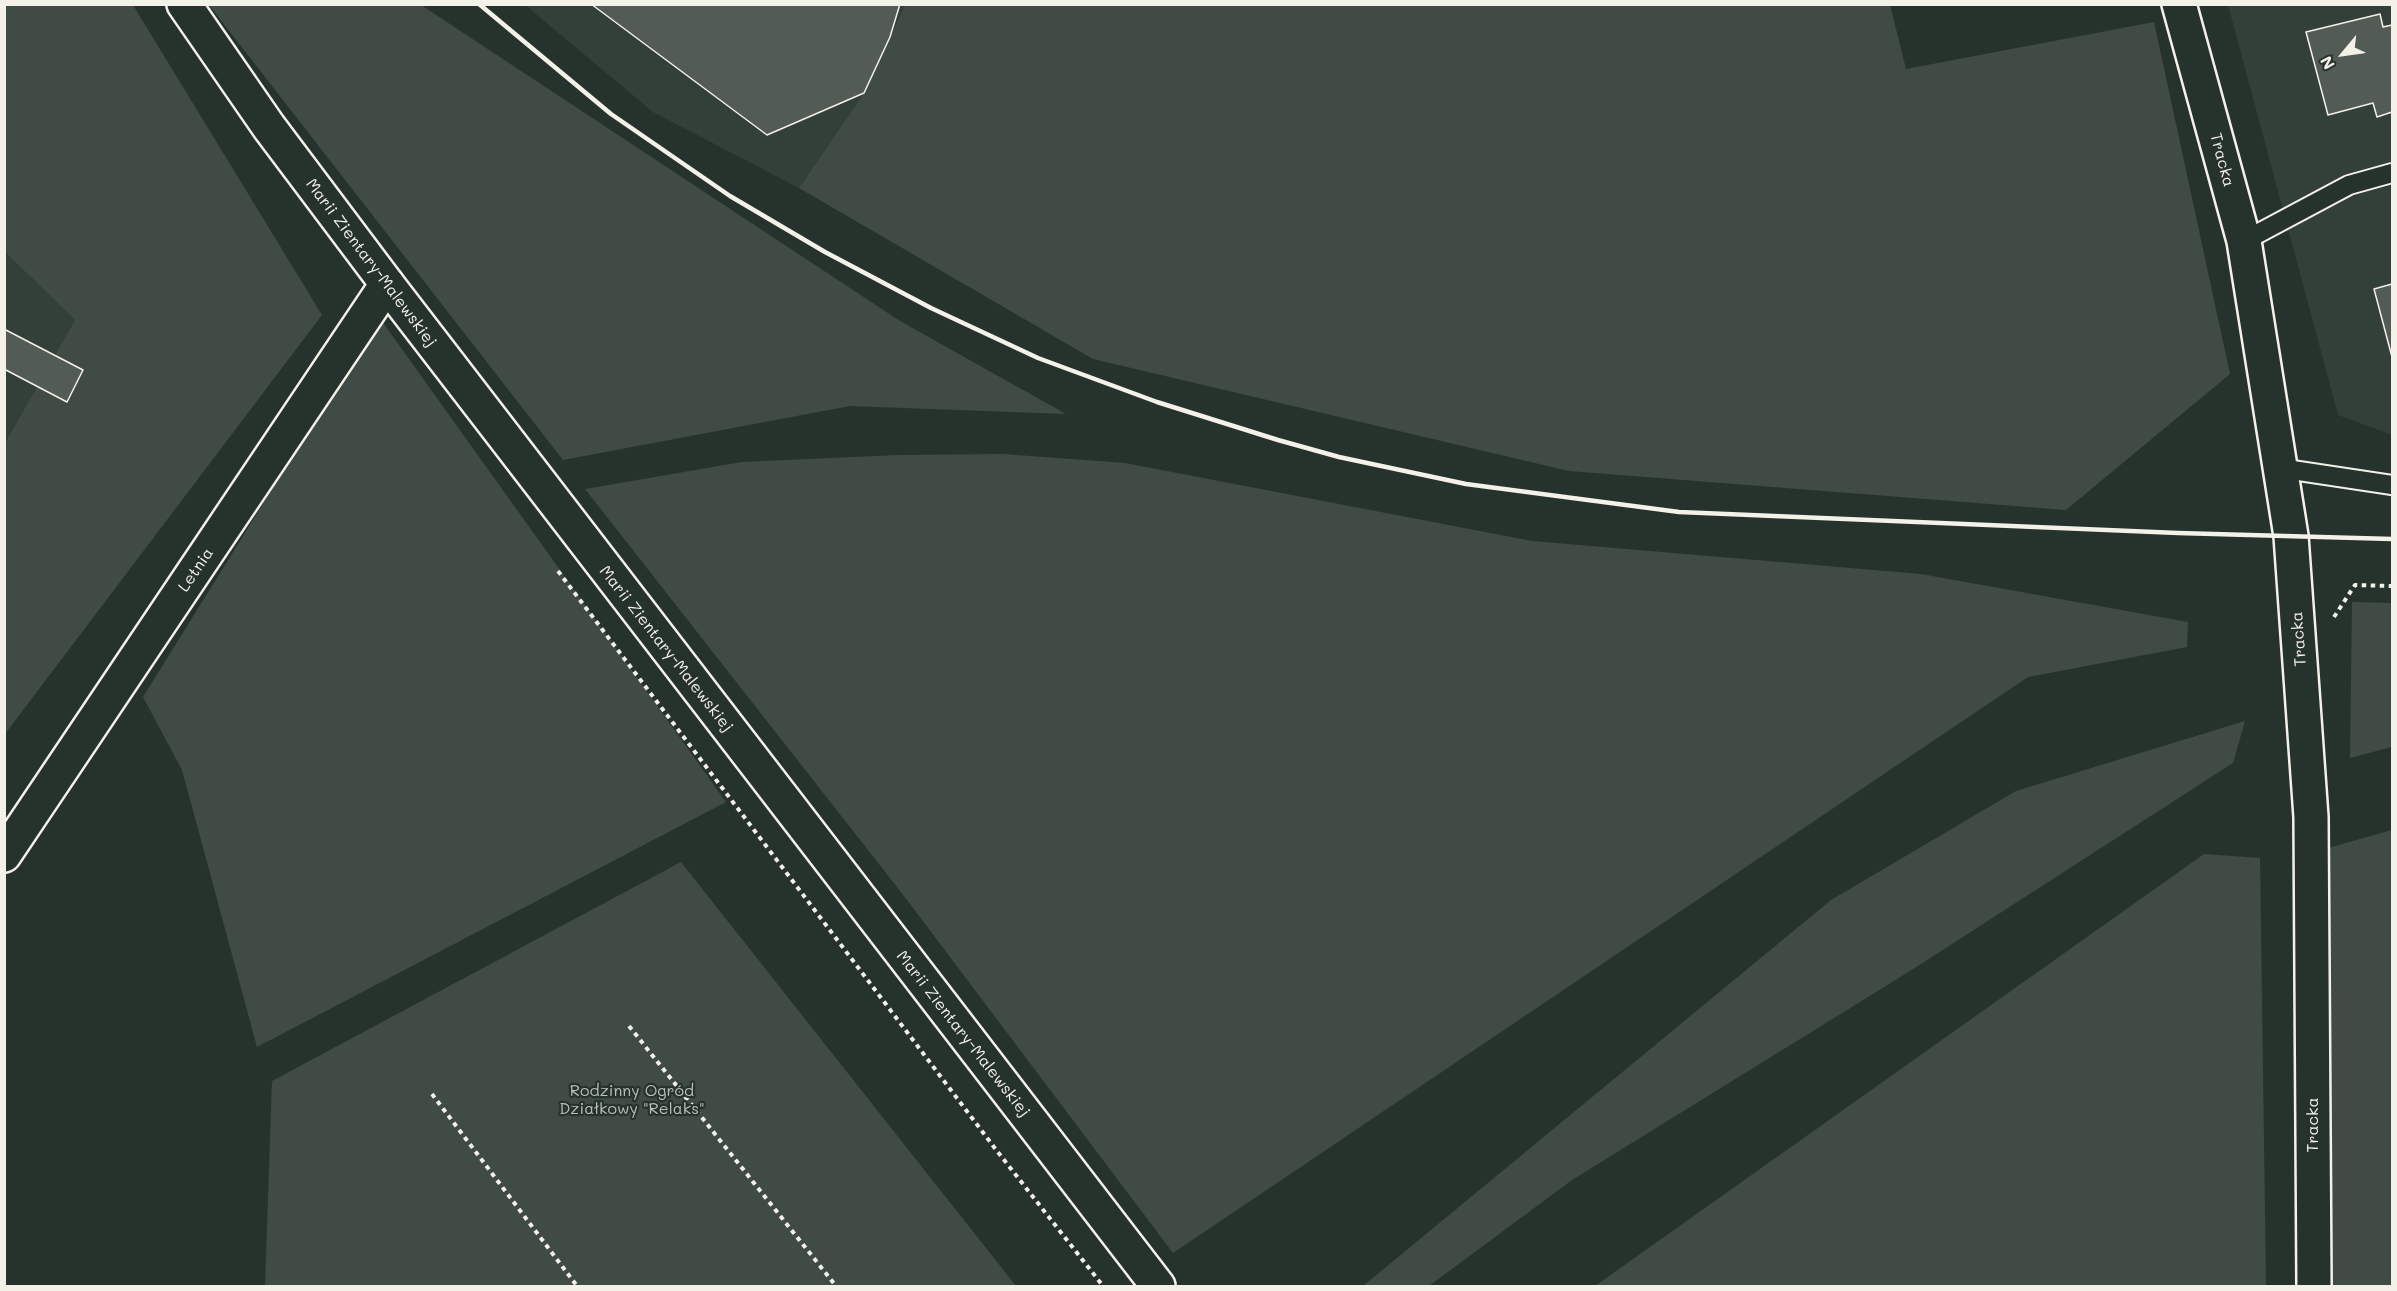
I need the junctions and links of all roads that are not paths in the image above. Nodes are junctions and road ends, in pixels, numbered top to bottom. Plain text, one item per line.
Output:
1 (184, 4) edge
2 (2179, 4) edge
3 (2392, 173) edge
4 (2244, 241) junction
5 (387, 284) junction
6 (2279, 468) junction
7 (2392, 485) edge
8 (4, 855) edge
9 (1158, 1287) edge
10 (2314, 1287) edge

1 - 5 street, Marii Zientary-Malewskiej
2 - 4 street, Tracka
3 - 4 lane
4 - 6 street, Tracka
5 - 8 street, Letnia
5 - 9 street, Marii Zientary-Malewskiej
6 - 7 lane
6 - 10 street, Tracka

